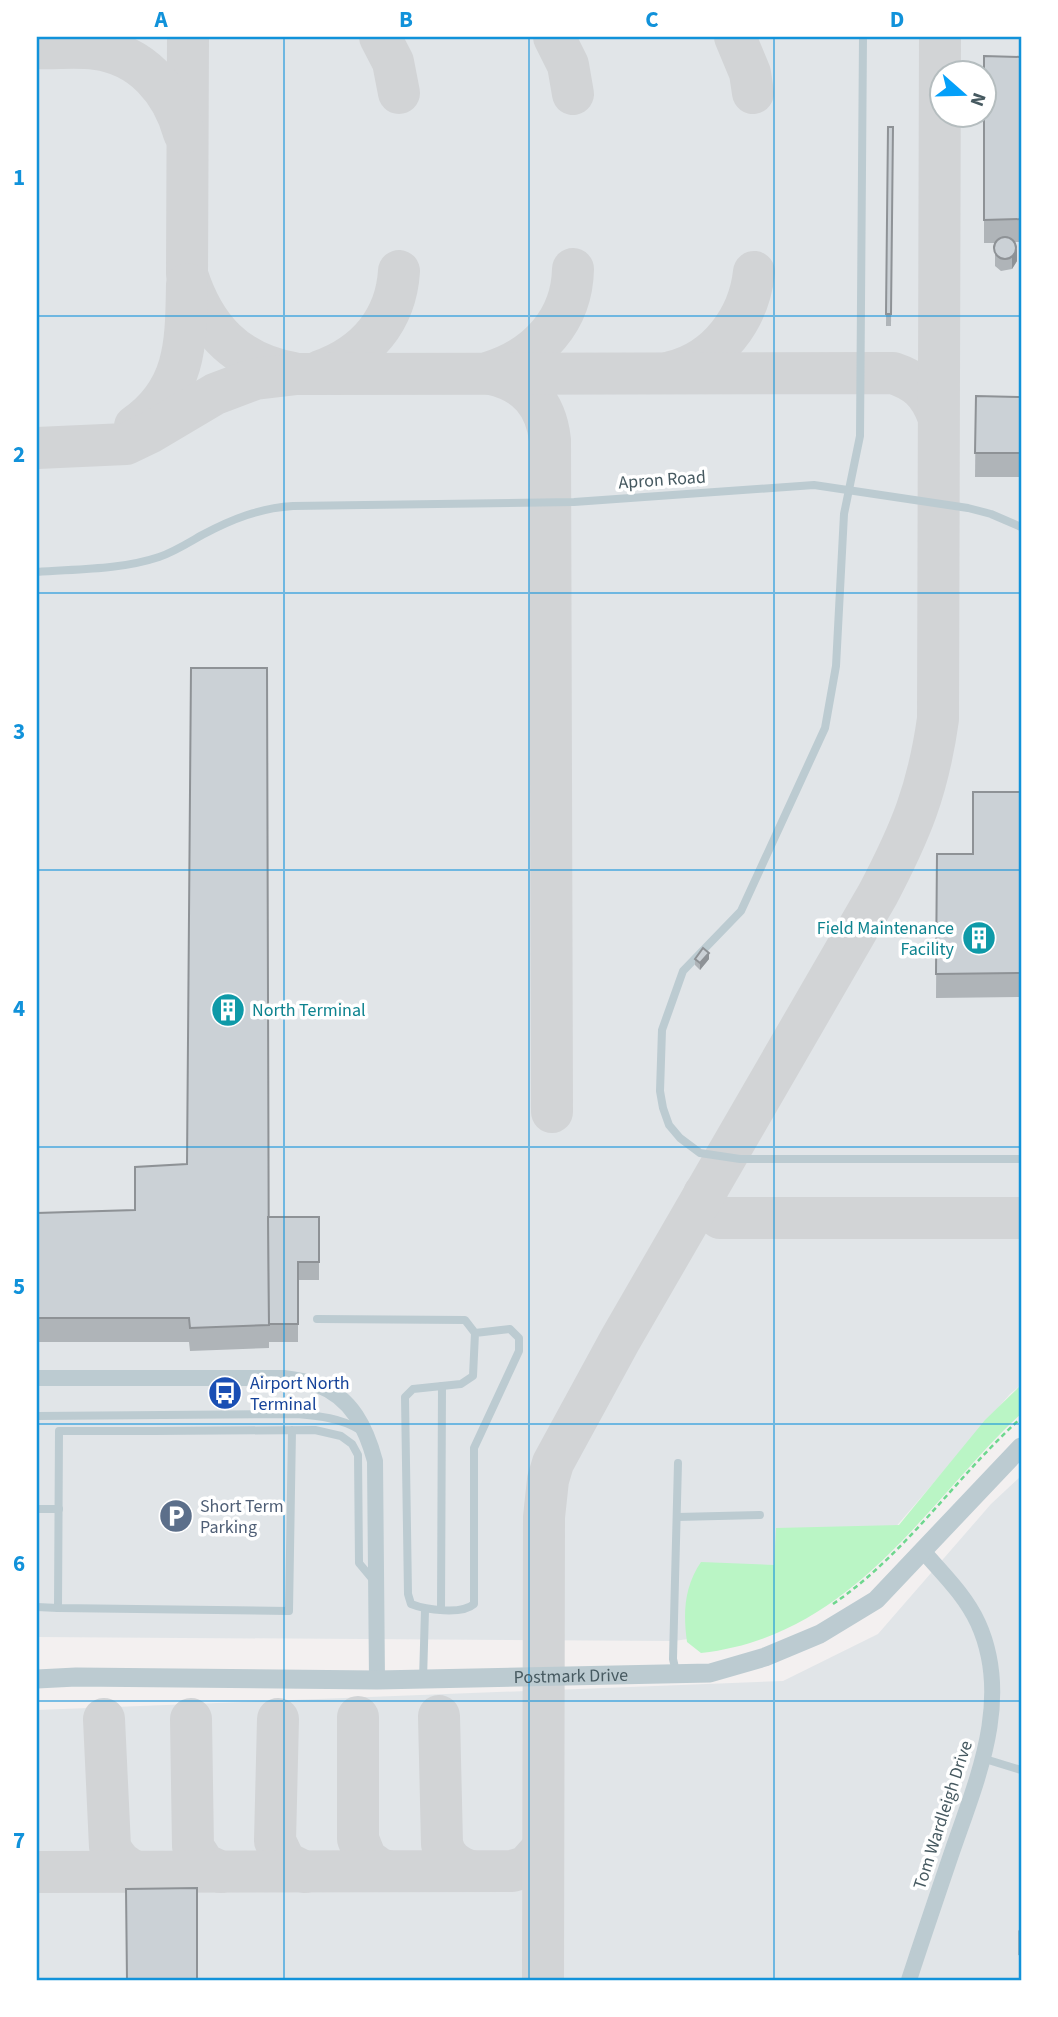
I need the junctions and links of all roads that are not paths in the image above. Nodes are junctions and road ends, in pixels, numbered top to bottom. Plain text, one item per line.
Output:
1 (863, 37) edge
2 (848, 489) junction
3 (1021, 527) edge
4 (37, 572) edge
5 (1021, 1159) edge
6 (317, 1319) dead end
7 (475, 1333) junction
8 (37, 1378) edge
9 (64, 1378) junction
10 (37, 1385) edge
11 (442, 1386) junction
12 (37, 1416) edge
13 (292, 1430) junction
14 (368, 1435) junction
15 (1021, 1447) edge
16 (678, 1463) dead end
17 (37, 1509) edge
18 (59, 1509) junction
19 (760, 1515) dead end
20 (677, 1517) junction
21 (923, 1551) junction
22 (376, 1583) junction
23 (37, 1606) edge
24 (58, 1608) junction
25 (425, 1610) junction
26 (441, 1610) junction
27 (677, 1675) junction
28 (37, 1679) edge
29 (377, 1680) junction
30 (423, 1680) junction
31 (985, 1759) junction
32 (1021, 1770) edge
33 (909, 1980) edge

1 - 2 lane
2 - 3 lane, Apron Road
2 - 4 lane, Apron Road
2 - 5 lane
6 - 7 lane
7 - 11 lane
7 - 26 lane
8 - 9 street
9 - 10 street
9 - 14 street
11 - 25 lane
11 - 26 lane
12 - 14 lane
13 - 18 lane
13 - 22 lane
13 - 24 lane
14 - 22 street
15 - 21 street, Postmark Drive
16 - 20 lane
17 - 18 lane
18 - 24 lane
19 - 20 lane
20 - 27 lane
21 - 27 street, Postmark Drive
21 - 31 street, Tom Wardleigh Drive
22 - 29 street
23 - 24 lane
25 - 26 lane
25 - 30 lane
27 - 30 street, Postmark Drive
28 - 29 street, Postmark Drive
29 - 30 street, Postmark Drive
31 - 32 lane
31 - 33 street, Tom Wardleigh Drive

